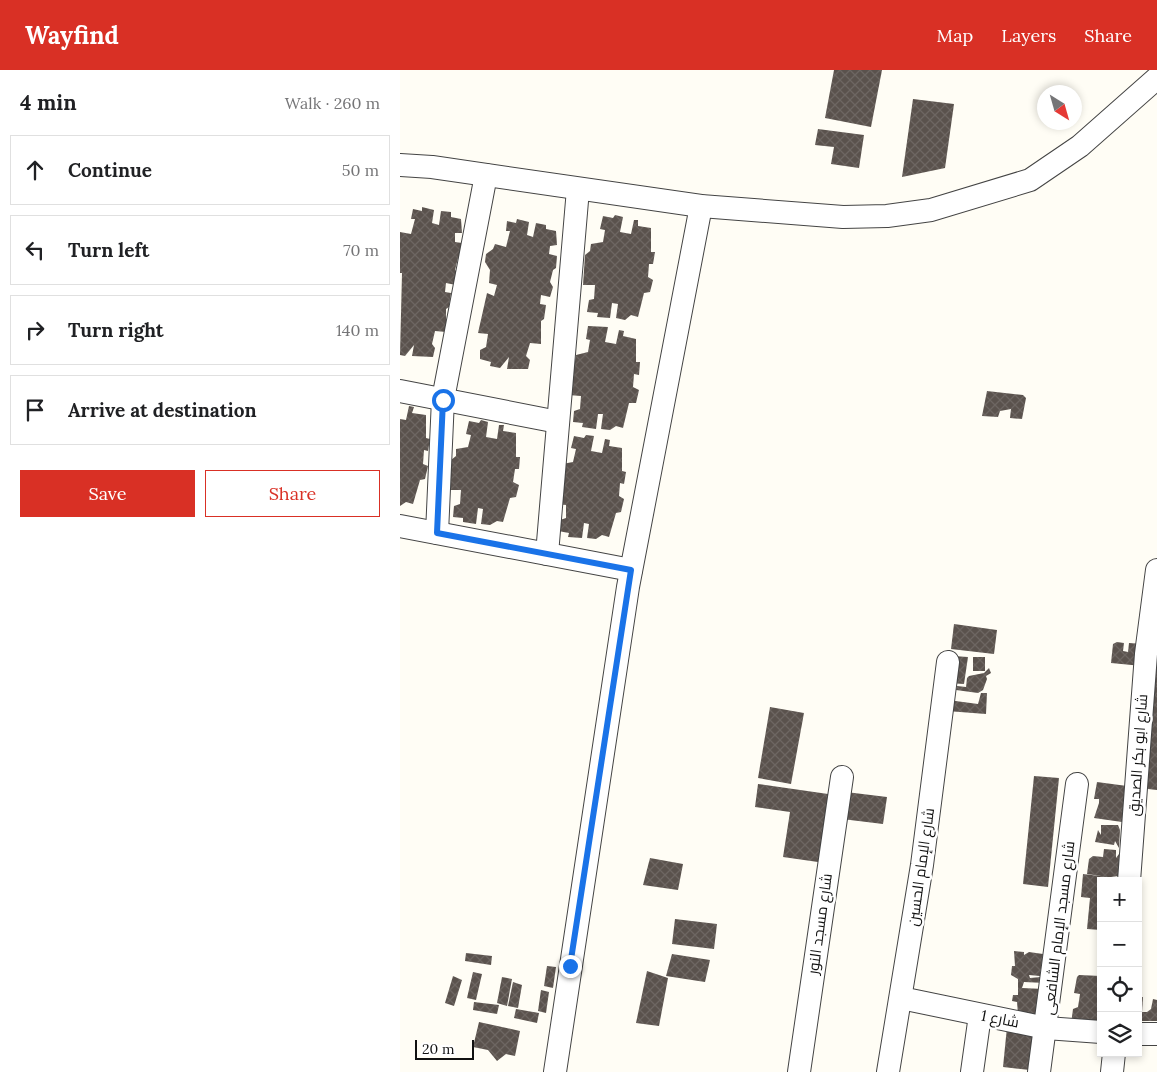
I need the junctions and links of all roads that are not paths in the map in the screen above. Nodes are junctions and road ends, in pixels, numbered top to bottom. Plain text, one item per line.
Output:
1 (1157, 78) edge
2 (400, 165) edge
3 (486, 175) junction
4 (578, 189) junction
5 (701, 206) junction
6 (400, 391) edge
7 (443, 400) junction
8 (558, 422) junction
9 (400, 526) edge
10 (437, 533) junction
11 (547, 554) junction
12 (631, 570) junction
13 (1157, 574) edge
14 (1151, 655) edge
15 (948, 662) dead end
16 (842, 777) dead end
17 (1077, 784) dead end
18 (1129, 877) edge
19 (900, 998) junction
20 (980, 1016) junction
21 (1046, 1028) junction
22 (1097, 1032) edge
23 (1142, 1034) edge
24 (1157, 1034) edge
25 (1114, 1057) edge
26 (555, 1072) edge
27 (799, 1072) edge
28 (888, 1072) edge
29 (972, 1072) edge
30 (1039, 1072) edge
31 (1112, 1072) edge

1 - 5 street
2 - 3 street
3 - 4 street
3 - 7 street
4 - 5 street
4 - 8 street
5 - 12 street
6 - 7 street
7 - 8 street
7 - 10 street
8 - 11 street
9 - 10 street
10 - 11 street
11 - 12 street
12 - 26 street
13 - 14 street, شارع ابو بكر الصديق
14 - 18 street, شارع ابو بكر الصديق
15 - 19 street, شارع الإمام الحسين
16 - 27 street, شارع مسجد النور
17 - 21 street, شارع مسجد الإمام الشافعى
19 - 20 street, شارع 1
19 - 28 street, شارع الإمام الحسين
20 - 21 street, شارع 1
20 - 29 street
21 - 22 street, شارع 1
21 - 30 street, شارع مسجد الإمام الشافعى
23 - 24 street
25 - 31 street

